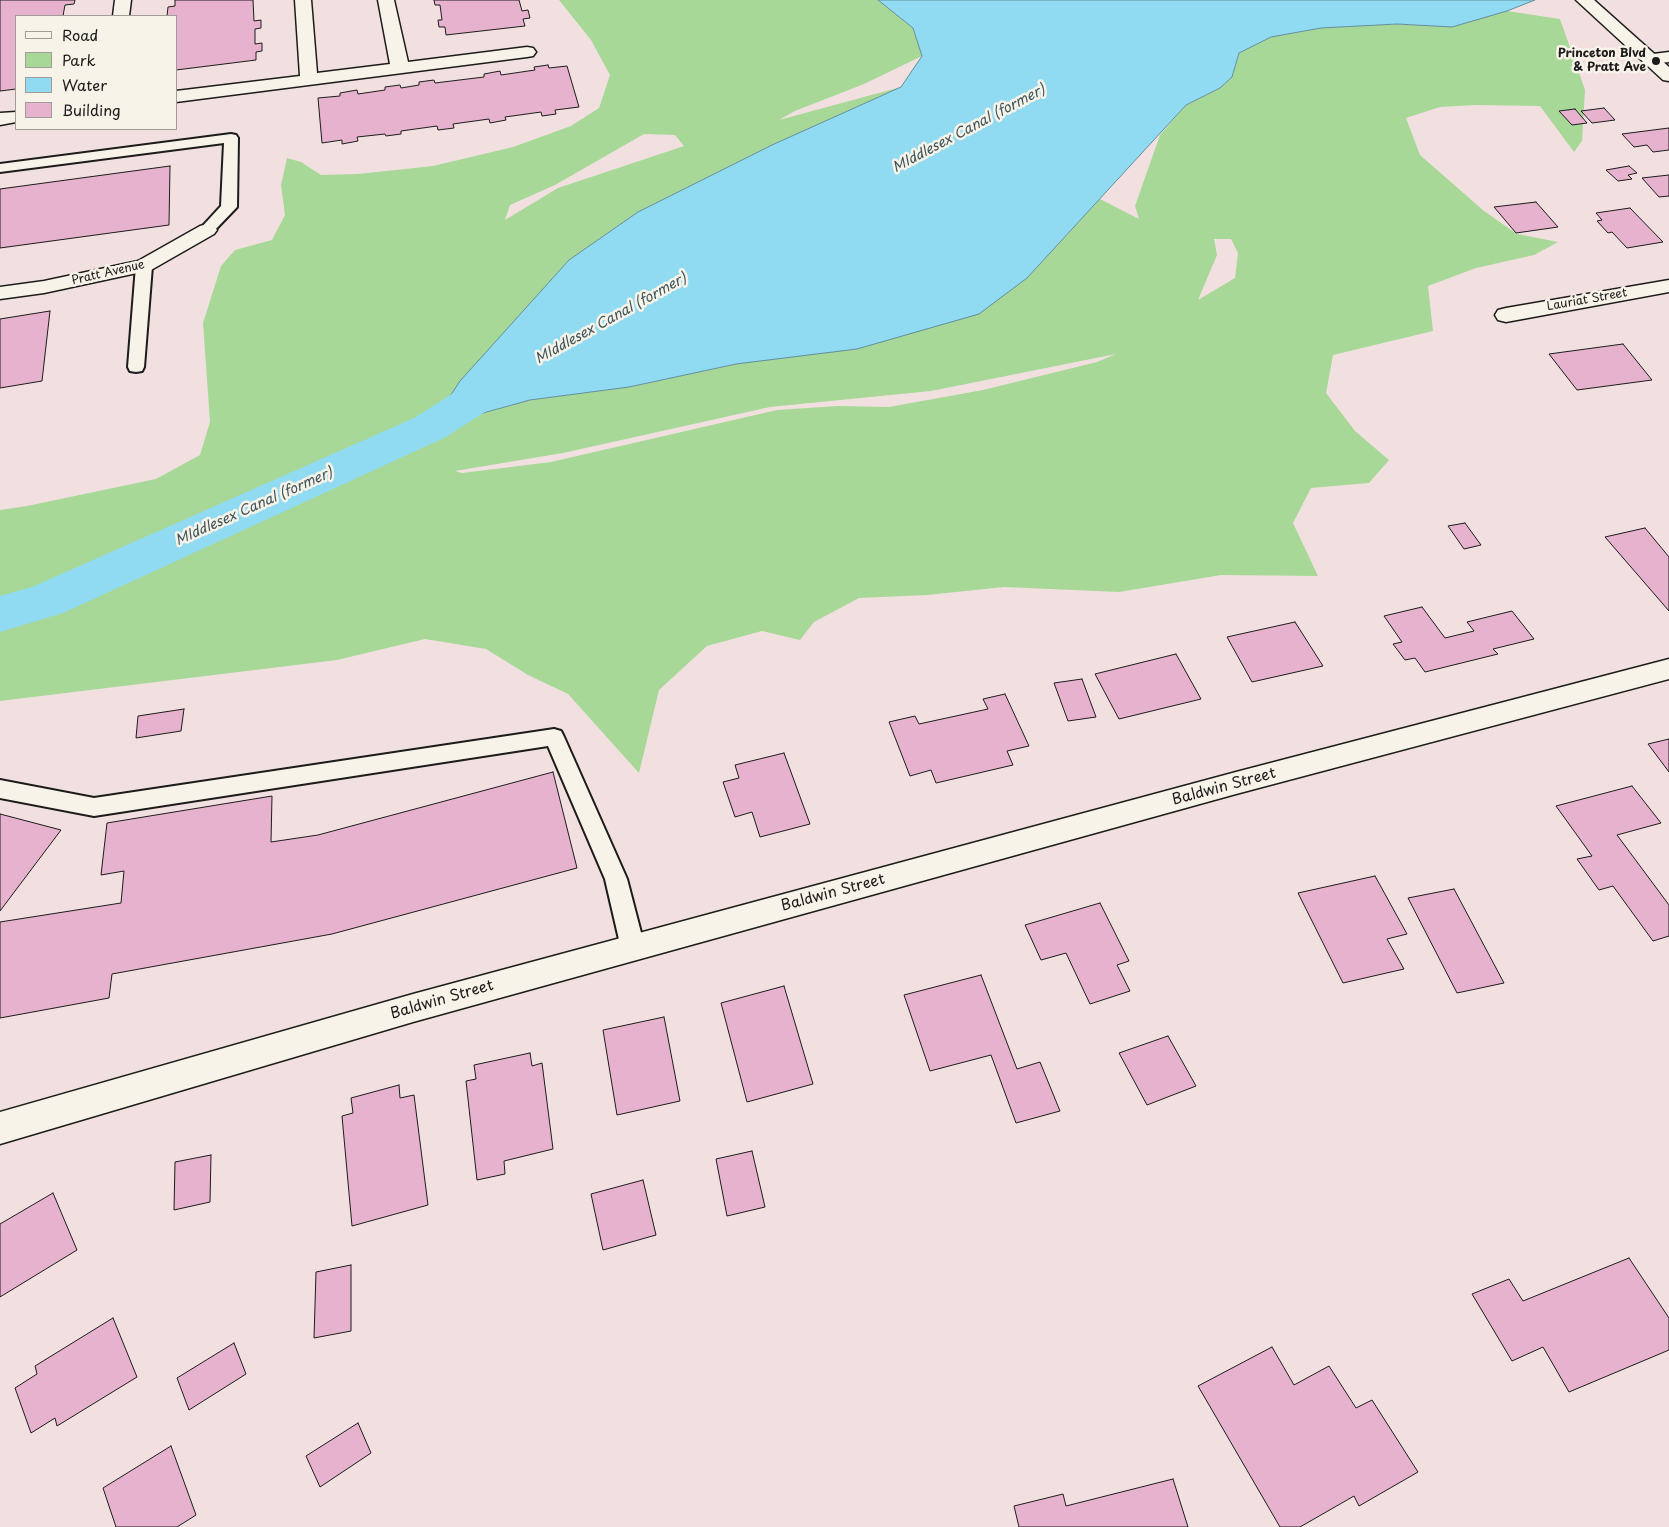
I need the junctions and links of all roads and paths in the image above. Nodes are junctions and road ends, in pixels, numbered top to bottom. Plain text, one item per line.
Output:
1 (122, 0) edge
2 (304, 0) edge
3 (386, 0) edge
4 (1584, 0) edge
5 (121, 15) edge
6 (527, 52) dead end
7 (1669, 57) edge
8 (1651, 59) junction
9 (400, 68) junction
10 (1669, 76) edge
11 (310, 80) junction
12 (178, 96) edge
13 (15, 117) edge
14 (0, 119) edge
15 (0, 168) edge
16 (207, 230) joint
17 (144, 266) junction
18 (1669, 286) edge
19 (0, 293) edge
20 (1506, 314) dead end
21 (136, 367) dead end
22 (1669, 669) edge
23 (0, 789) edge
24 (632, 948) junction
25 (0, 1128) edge

1 - 5 street
2 - 11 street
3 - 9 street
4 - 8 street
6 - 9 street
7 - 8 street
8 - 10 street
9 - 11 street
11 - 12 street
13 - 14 street
15 - 16 lane
16 - 17 street, Pratt Avenue
17 - 19 street, Pratt Avenue
17 - 21 lane
18 - 20 street, Lauriat Street
22 - 24 street, Baldwin Street
23 - 24 lane
24 - 25 street, Baldwin Street

